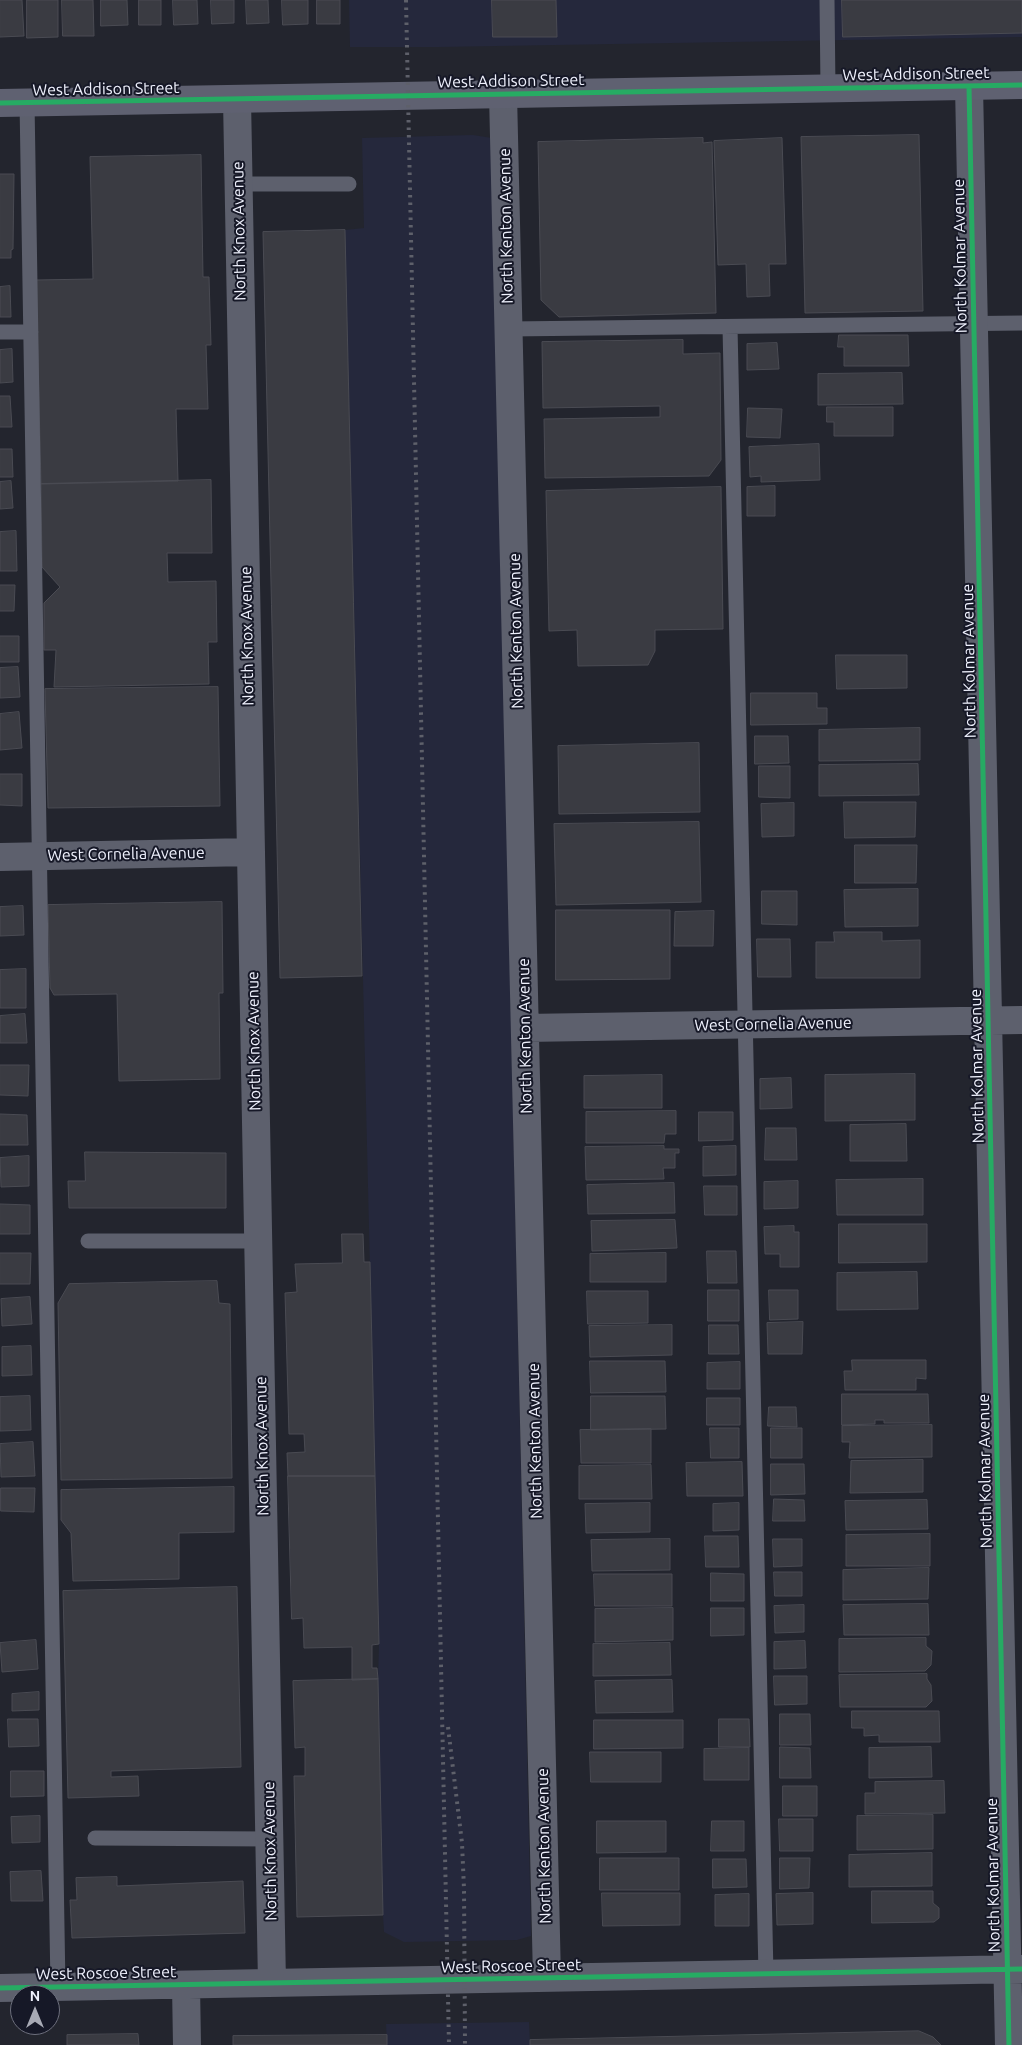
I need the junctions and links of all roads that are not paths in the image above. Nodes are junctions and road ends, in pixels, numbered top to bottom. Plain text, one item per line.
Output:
1 (827, 0) edge
2 (1022, 85) edge
3 (970, 86) junction
4 (828, 88) junction
5 (503, 94) junction
6 (237, 99) junction
7 (27, 102) junction
8 (0, 103) edge
9 (238, 184) junction
10 (348, 184) dead end
11 (1022, 323) edge
12 (974, 324) junction
13 (730, 327) junction
14 (509, 329) junction
15 (0, 332) edge
16 (31, 332) junction
17 (251, 852) junction
18 (0, 856) edge
19 (39, 856) junction
20 (988, 1020) junction
21 (1022, 1020) edge
22 (746, 1025) junction
23 (525, 1028) junction
24 (88, 1241) dead end
25 (258, 1241) junction
26 (95, 1838) dead end
27 (270, 1839) junction
28 (1015, 1969) edge
29 (766, 1974) junction
30 (547, 1978) junction
31 (272, 1982) junction
32 (58, 1985) edge
33 (186, 1985) junction
34 (60, 1987) edge
35 (187, 2045) edge
36 (1009, 2045) edge

1 - 4 lane
2 - 3 main road, West Addison Street
3 - 4 main road, West Addison Street
3 - 12 street, North Kolmar Avenue
4 - 5 main road, West Addison Street
5 - 6 main road, West Addison Street
5 - 14 street, North Kenton Avenue
6 - 7 main road, West Addison Street
6 - 9 street, North Knox Avenue
7 - 8 main road, West Addison Street
7 - 16 lane
9 - 10 lane
9 - 17 street, North Knox Avenue
11 - 12 lane
12 - 13 lane
12 - 20 street, North Kolmar Avenue
13 - 14 lane
13 - 22 lane
14 - 23 street, North Kenton Avenue
15 - 16 lane
16 - 19 lane
17 - 19 street, West Cornelia Avenue
17 - 25 street, North Knox Avenue
18 - 19 street, West Cornelia Avenue
19 - 32 lane
20 - 21 street, West Cornelia Avenue
20 - 22 street, West Cornelia Avenue
20 - 28 street, North Kolmar Avenue
22 - 23 street, West Cornelia Avenue
22 - 29 lane
23 - 30 street, North Kenton Avenue
24 - 25 lane
25 - 27 street, North Knox Avenue
26 - 27 lane
27 - 31 street, North Knox Avenue
28 - 29 street, West Roscoe Street
28 - 36 street, North Kolmar Avenue
29 - 30 street, West Roscoe Street
30 - 31 street, West Roscoe Street
31 - 33 street, West Roscoe Street
33 - 34 street, West Roscoe Street
33 - 35 street

